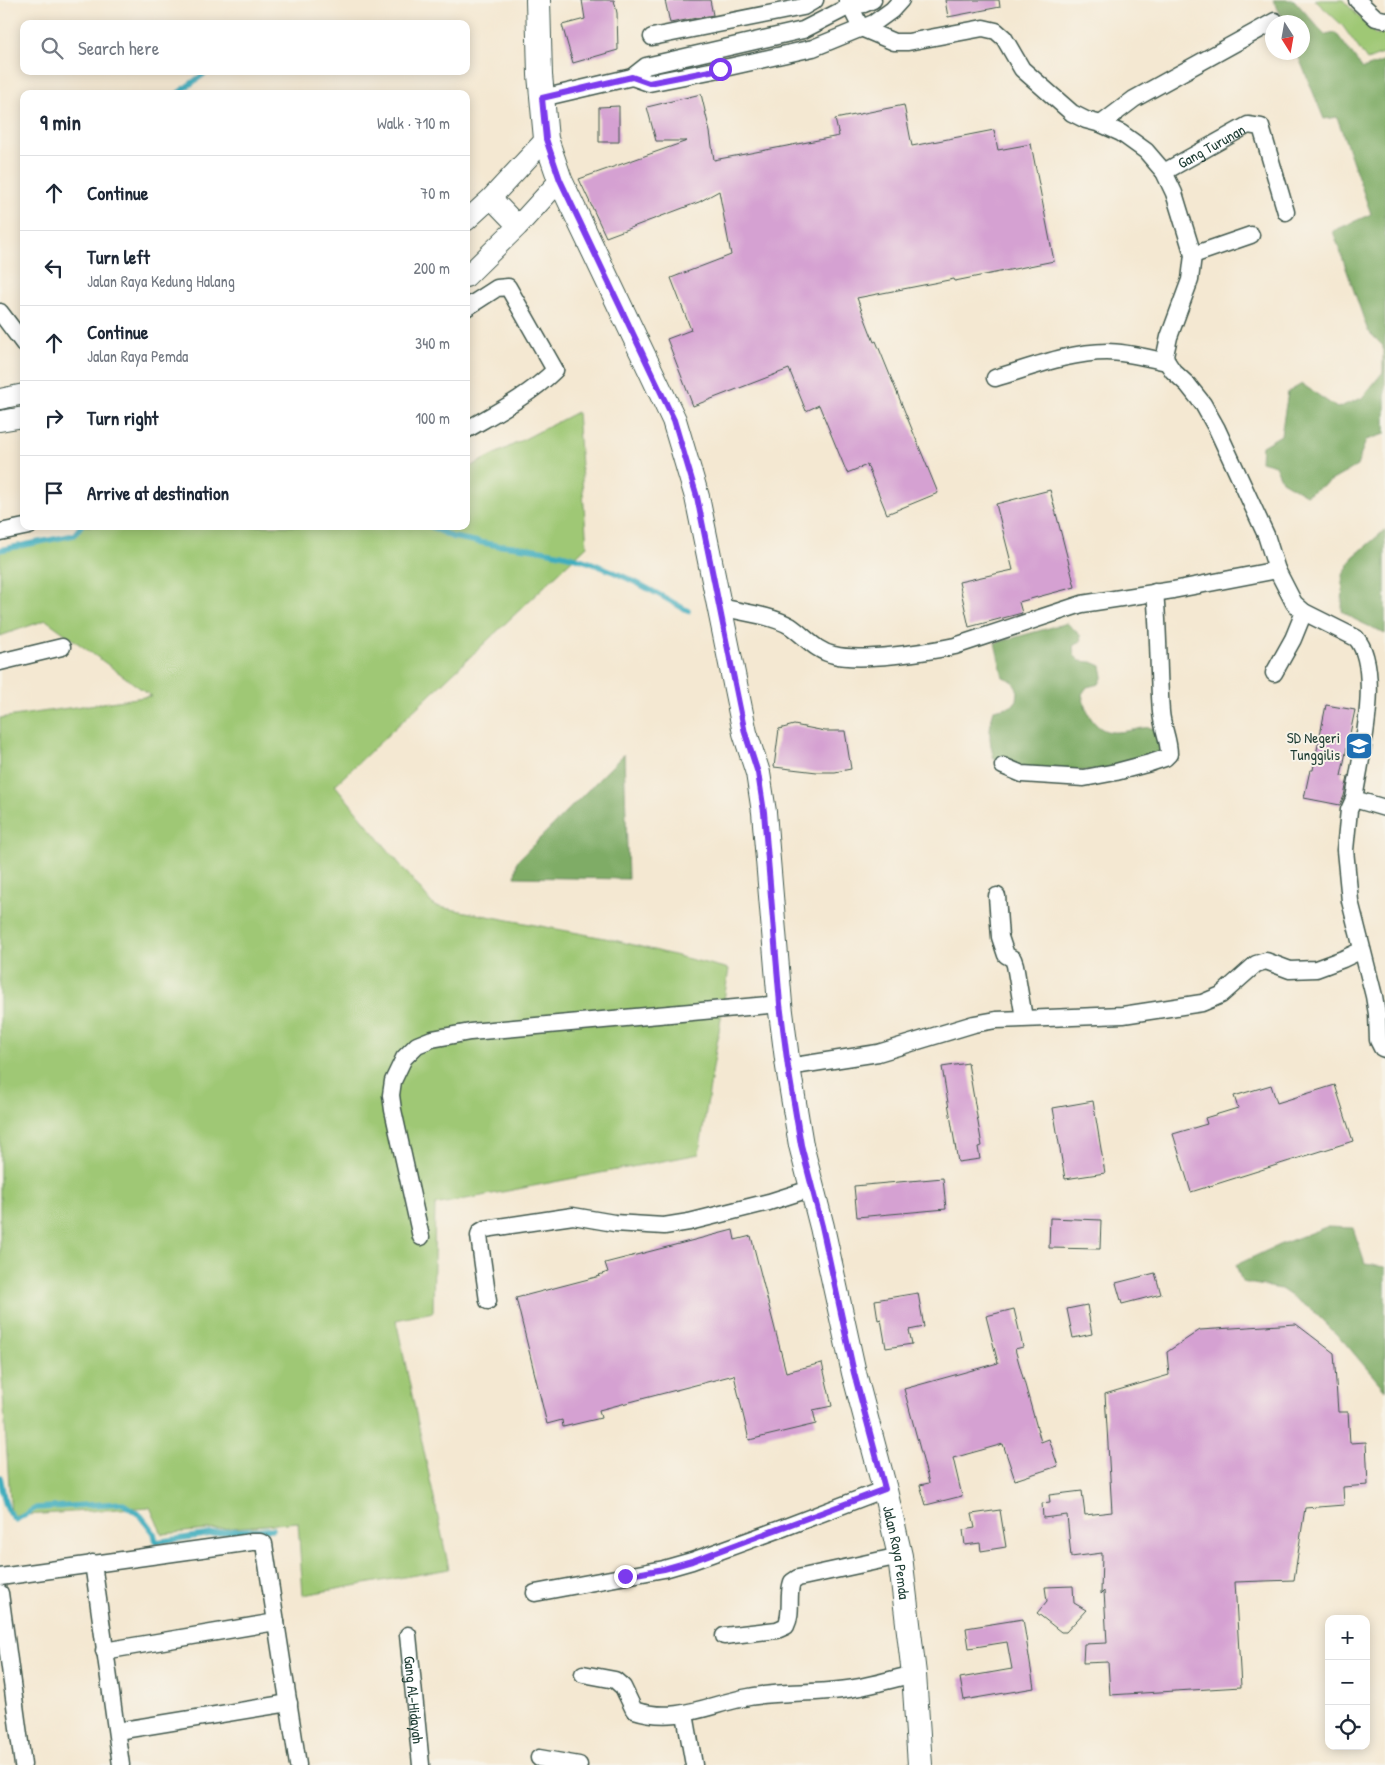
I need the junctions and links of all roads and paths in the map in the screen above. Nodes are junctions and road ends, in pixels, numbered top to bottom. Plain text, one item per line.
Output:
1 (538, 0) edge
2 (815, 0) edge
3 (873, 0) edge
4 (901, 0) edge
5 (1357, 0) edge
6 (848, 3) edge
7 (1385, 20) edge
8 (1265, 27) edge
9 (861, 28) junction
10 (652, 37) dead end
11 (632, 77) junction
12 (542, 98) junction
13 (1102, 124) junction
14 (546, 139) junction
15 (1164, 172) junction
16 (560, 180) junction
17 (491, 198) junction
18 (1286, 212) dead end
19 (470, 217) edge
20 (518, 226) junction
21 (1251, 235) dead end
22 (1193, 255) junction
23 (470, 274) edge
24 (470, 282) edge
25 (485, 296) junction
26 (470, 305) edge
27 (0, 312) edge
28 (20, 339) edge
29 (1167, 362) junction
30 (995, 378) dead end
31 (20, 395) edge
32 (0, 399) edge
33 (20, 418) edge
34 (0, 422) edge
35 (470, 428) edge
36 (20, 528) edge
37 (0, 532) edge
38 (1276, 570) junction
39 (1155, 592) junction
40 (720, 607) junction
41 (1304, 612) junction
42 (62, 647) dead end
43 (0, 662) edge
44 (1274, 673) dead end
45 (1003, 766) dead end
46 (1354, 799) junction
47 (1385, 808) edge
48 (997, 896) dead end
49 (1362, 950) junction
50 (780, 1004) junction
51 (1024, 1018) junction
52 (1385, 1049) edge
53 (788, 1067) junction
54 (813, 1188) junction
55 (421, 1237) dead end
56 (488, 1301) dead end
57 (885, 1489) junction
58 (900, 1556) junction
59 (94, 1564) junction
60 (0, 1577) edge
61 (0, 1593) edge
62 (535, 1593) dead end
63 (276, 1622) junction
64 (408, 1635) dead end
65 (724, 1636) dead end
66 (104, 1650) junction
67 (583, 1674) dead end
68 (914, 1674) junction
69 (289, 1703) junction
70 (685, 1714) junction
71 (117, 1731) junction
72 (539, 1758) dead end
73 (23, 1765) edge
74 (121, 1765) edge
75 (298, 1765) edge
76 (421, 1765) edge
77 (579, 1765) edge
78 (694, 1765) edge
79 (920, 1765) edge

1 - 12 main road, Jalan Raya Pemda
2 - 10 street
3 - 6 street
4 - 9 street
5 - 7 street
6 - 9 street
6 - 11 street
8 - 13 street
9 - 11 street
9 - 13 street
11 - 12 street
12 - 14 main road, Jalan Raya Pemda
13 - 15 street
14 - 16 main road, Jalan Raya Pemda
14 - 17 street
15 - 18 street, Gang Turunan
15 - 22 street
16 - 20 street
16 - 40 main road, Jalan Raya Pemda
17 - 19 street
17 - 20 street
20 - 23 street
21 - 22 street
22 - 29 street
24 - 25 street
25 - 26 street
25 - 35 street
27 - 28 street
29 - 30 street
29 - 38 street
31 - 32 street
33 - 34 street
36 - 37 street
38 - 39 street
38 - 41 street
39 - 40 street
39 - 45 street
40 - 50 main road, Jalan Raya Pemda
41 - 44 street
41 - 46 street
42 - 43 street
46 - 47 street
46 - 49 street
48 - 51 street
49 - 51 street
49 - 52 street
50 - 53 main road, Jalan Raya Pemda
50 - 55 street
51 - 53 street
53 - 54 main road, Jalan Raya Pemda
54 - 56 street
54 - 57 main road, Jalan Raya Pemda
57 - 58 main road, Jalan Raya Pemda
57 - 62 street
58 - 65 street
58 - 68 main road, Jalan Raya Pemda
59 - 60 street
59 - 63 street
59 - 66 street
61 - 73 street
63 - 66 street
63 - 69 street
64 - 76 street, Gang Al-Hidayah
66 - 71 street
67 - 70 street
68 - 70 street
68 - 79 main road, Jalan Raya Pemda
69 - 71 street
69 - 75 street
70 - 78 street
71 - 74 street
72 - 77 street

